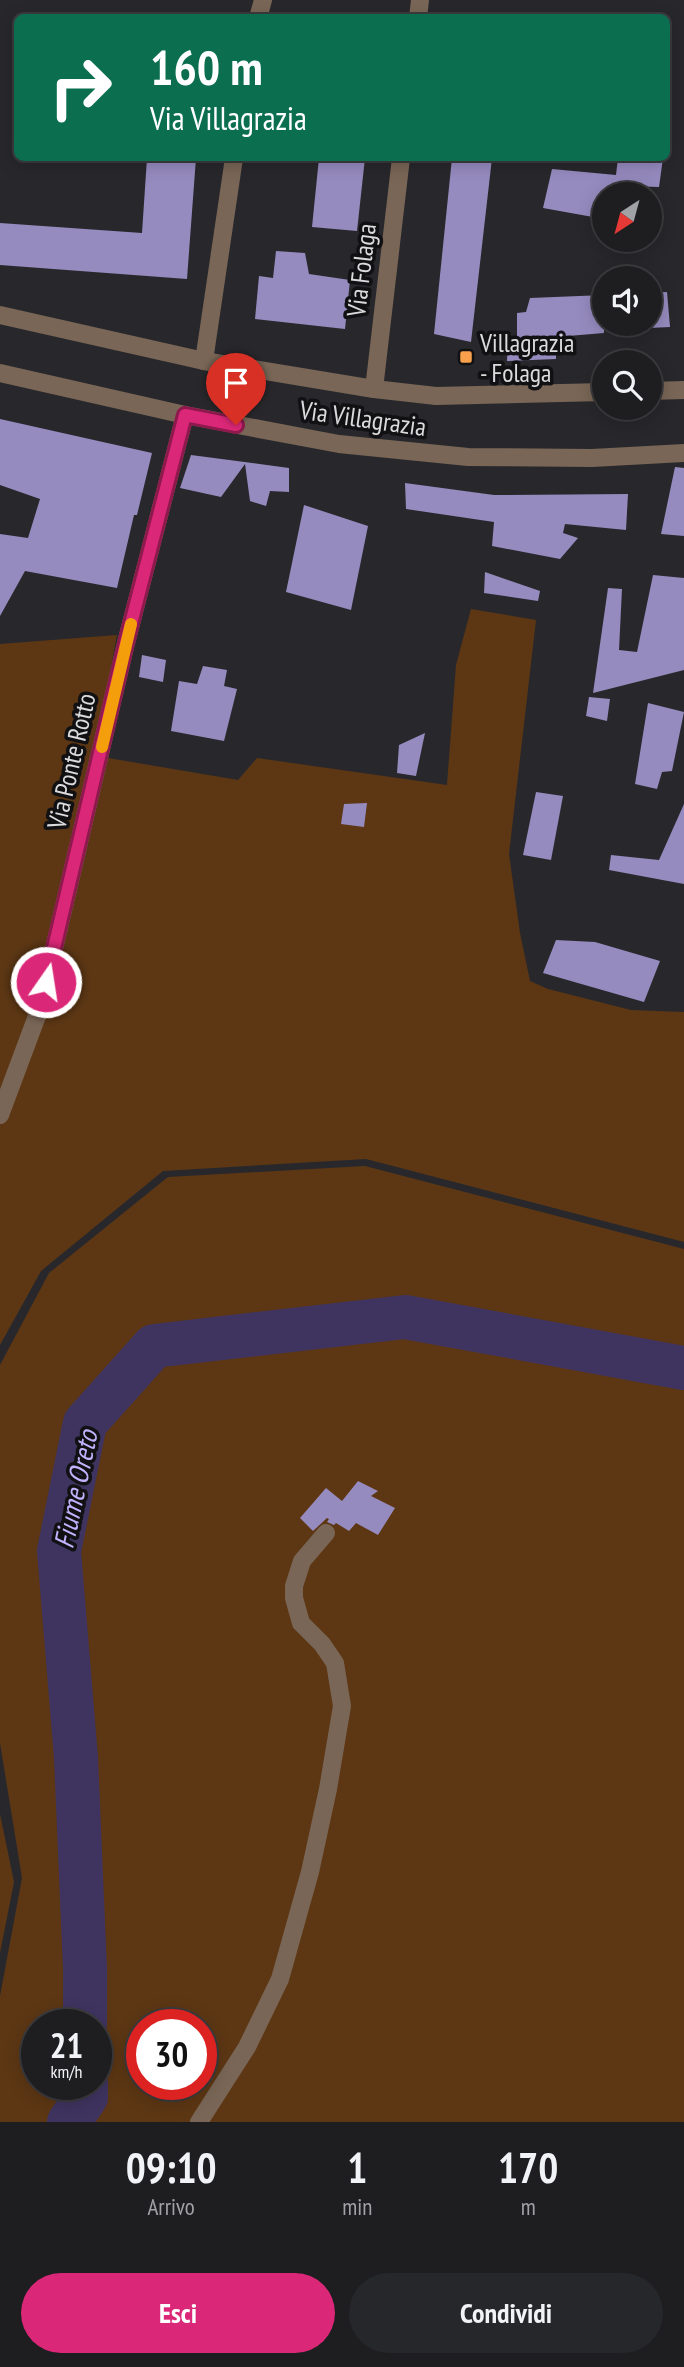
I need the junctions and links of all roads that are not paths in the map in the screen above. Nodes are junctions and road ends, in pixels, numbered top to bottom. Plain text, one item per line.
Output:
1 (234, 161) edge
2 (401, 161) edge
3 (0, 315) edge
4 (204, 361) junction
5 (0, 373) edge
6 (374, 389) junction
7 (684, 390) edge
8 (662, 391) edge
9 (592, 392) edge
10 (185, 415) junction
11 (684, 453) edge
12 (0, 1115) edge
13 (327, 1533) dead end
14 (199, 2122) edge

1 - 4 street
2 - 6 street, Via Folaga
3 - 4 street, Via Villagrazia
4 - 6 street, Via Villagrazia
5 - 10 street, Via Villagrazia
6 - 9 street, Via Villagrazia
7 - 8 street
10 - 11 street, Via Villagrazia
10 - 12 street, Via Ponte Rotto
13 - 14 street

